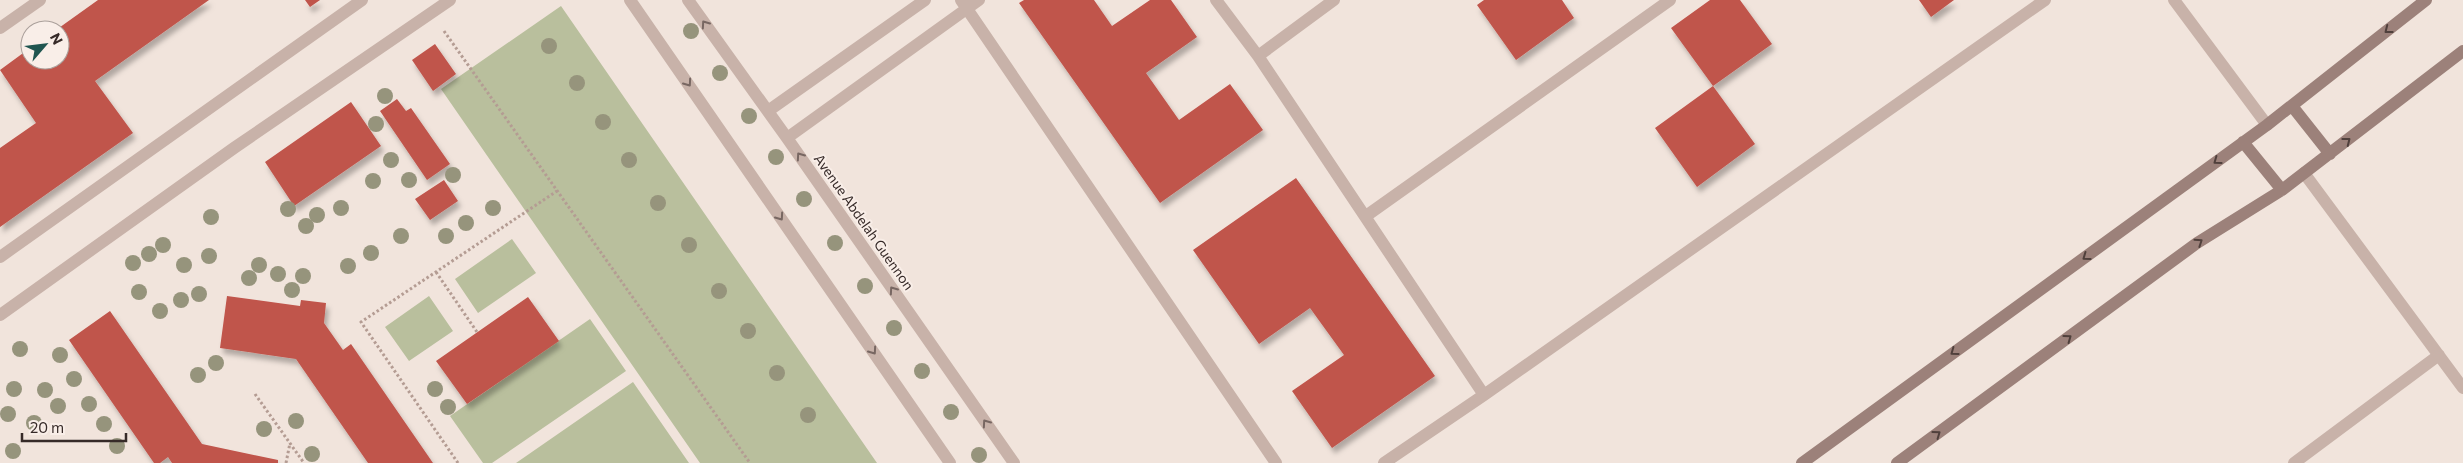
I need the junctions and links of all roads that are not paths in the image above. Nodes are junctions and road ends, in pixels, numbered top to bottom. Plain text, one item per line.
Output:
1 (40, 0) edge
2 (362, 0) edge
3 (450, 0) edge
4 (630, 0) edge
5 (688, 0) edge
6 (925, 0) edge
7 (979, 0) edge
8 (1216, 0) edge
9 (1334, 0) edge
10 (1670, 0) edge
11 (2044, 0) edge
12 (2174, 0) edge
13 (2426, 0) edge
14 (964, 4) edge
15 (0, 28) edge
16 (2463, 51) edge
17 (1258, 56) junction
18 (2292, 106) junction
19 (768, 111) junction
20 (2267, 125) junction
21 (787, 138) junction
22 (2244, 142) junction
23 (2330, 154) junction
24 (2304, 174) junction
25 (2282, 190) junction
26 (1366, 216) junction
27 (0, 257) edge
28 (0, 315) edge
29 (2439, 355) junction
30 (2463, 388) edge
31 (1484, 395) junction
32 (950, 463) edge
33 (1014, 463) edge
34 (1276, 463) edge
35 (1384, 463) edge
36 (1802, 463) edge
37 (1897, 463) edge
38 (2294, 463) edge

1 - 15 street
2 - 27 street
3 - 28 street
4 -> 32 street
19 -> 5 street, Avenue Abdelah Guennon
6 - 19 street
7 - 14 street
8 - 17 street
9 - 17 street
10 - 26 street
11 - 31 street
12 - 20 street
13 -> 18 main road
14 - 21 street
14 - 34 street
23 -> 16 main road
17 - 26 street
18 - 20 main road
18 - 23 main road
19 - 21 street, Avenue Abdelah Guennon
20 - 22 main road
33 -> 21 street, Avenue Abdelah Guennon
22 - 25 main road
22 -> 36 main road
23 - 24 main road
24 - 25 main road
24 - 29 street
37 -> 25 main road
26 - 31 street
29 - 30 street
29 - 38 street
31 - 35 street

